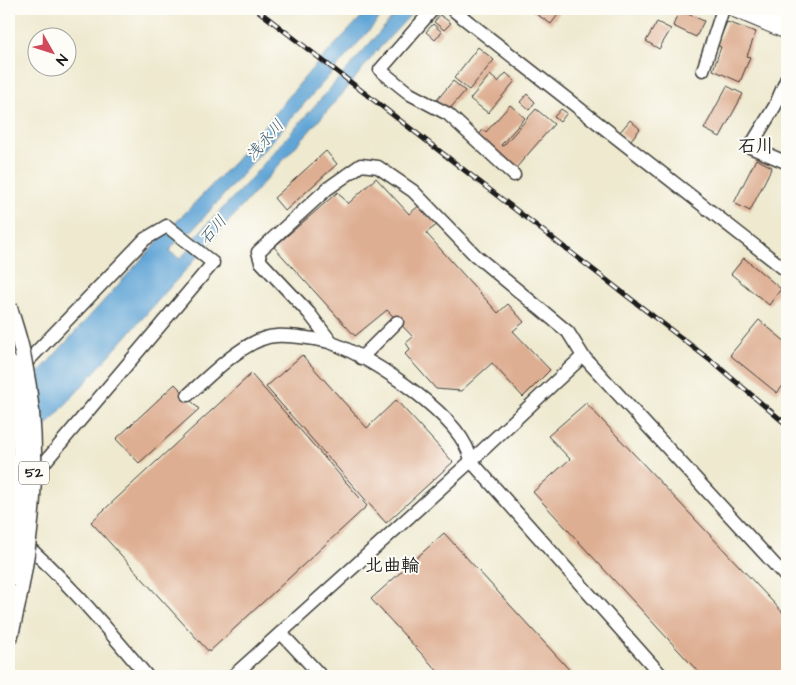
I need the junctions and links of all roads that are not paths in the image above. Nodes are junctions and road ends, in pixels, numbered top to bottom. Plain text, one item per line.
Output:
1 (433, 9) edge
2 (452, 9) edge
3 (723, 9) edge
4 (737, 9) edge
5 (787, 30) edge
6 (703, 70) dead end
7 (787, 78) edge
8 (787, 158) edge
9 (514, 175) dead end
10 (787, 271) edge
11 (9, 306) edge
12 (397, 322) dead end
13 (331, 342) junction
14 (583, 356) junction
15 (361, 358) junction
16 (9, 362) edge
17 (9, 381) edge
18 (188, 395) dead end
19 (471, 461) junction
20 (9, 510) edge
21 (9, 530) edge
22 (787, 578) edge
23 (9, 579) edge
24 (281, 633) junction
25 (9, 641) edge
26 (148, 676) edge
27 (233, 676) edge
28 (321, 676) edge
29 (662, 676) edge

1 - 9 street
2 - 10 street
3 - 6 street
4 - 5 highway
7 - 8 street
11 - 25 main road, 52, bridge
12 - 15 street
13 - 14 street
13 - 15 street
13 - 18 street
14 - 19 street
14 - 22 street
15 - 19 street
16 - 23 main road, 52, bridge
17 - 20 street
19 - 24 street
19 - 29 street
21 - 26 street
24 - 27 street
24 - 28 street

